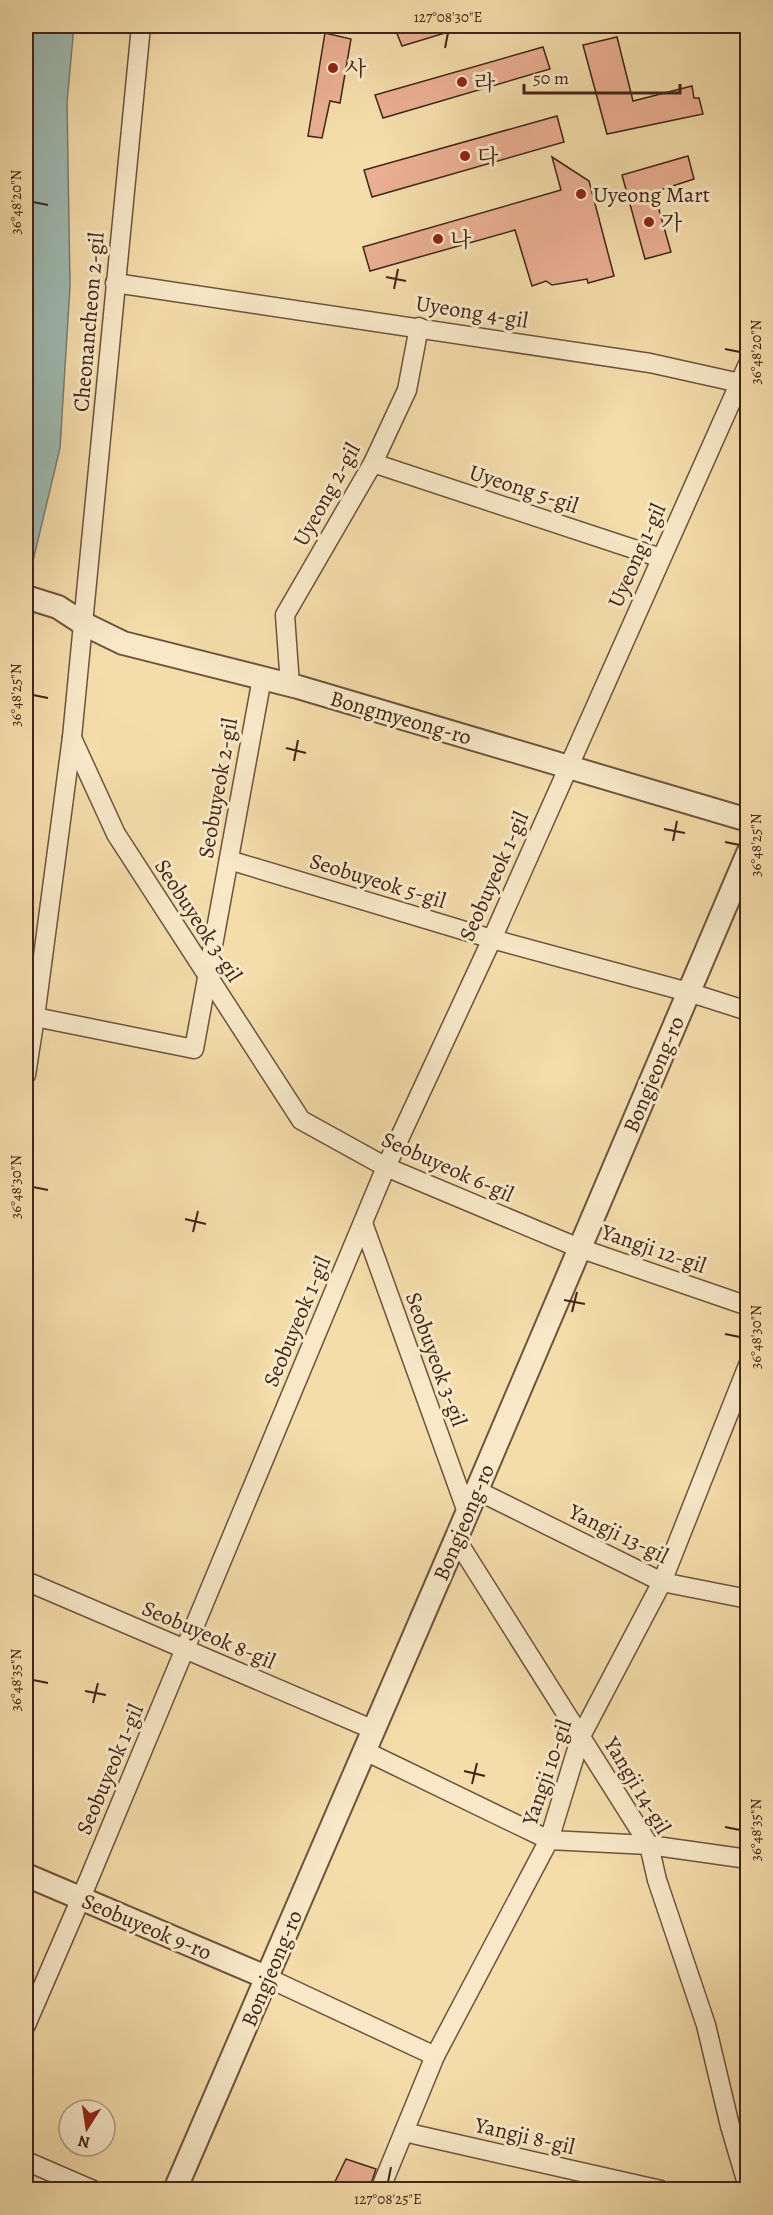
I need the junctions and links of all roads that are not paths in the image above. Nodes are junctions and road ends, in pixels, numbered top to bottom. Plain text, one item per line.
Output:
1 (141, 26) edge
2 (115, 283) junction
3 (419, 327) junction
4 (747, 364) edge
5 (744, 384) edge
6 (373, 463) junction
7 (661, 558) junction
8 (26, 597) edge
9 (84, 624) junction
10 (262, 678) junction
11 (290, 685) junction
12 (72, 737) junction
13 (567, 766) junction
14 (747, 820) edge
15 (747, 853) edge
16 (229, 860) junction
17 (492, 939) junction
18 (207, 977) junction
19 (688, 992) junction
20 (747, 1011) edge
21 (35, 1017) junction
22 (26, 1075) edge
23 (301, 1120) joint
24 (386, 1167) junction
25 (363, 1223) junction
26 (579, 1248) junction
27 (747, 1306) edge
28 (747, 1365) edge
29 (476, 1490) junction
30 (467, 1512) junction
31 (456, 1539) junction
32 (26, 1581) edge
33 (662, 1582) junction
34 (747, 1599) edge
35 (184, 1651) junction
36 (374, 1730) junction
37 (581, 1736) junction
38 (365, 1751) junction
39 (549, 1840) junction
40 (649, 1845) junction
41 (747, 1859) edge
42 (26, 1875) edge
43 (81, 1898) junction
44 (268, 1978) junction
45 (26, 2025) edge
46 (435, 2056) junction
47 (404, 2132) junction
48 (26, 2161) edge
49 (629, 2186) edge
50 (747, 2187) edge
51 (93, 2190) edge
52 (175, 2190) edge
53 (381, 2190) edge
54 (661, 2190) edge

1 - 2 street, Cheonancheon 2-gil
2 - 3 street, Uyeong 4-gil
2 - 9 street, Cheonancheon 2-gil
3 - 5 street, Uyeong 4-gil
3 - 6 street, Uyeong 2-gil
4 - 5 street, Uyeong 1-gil
5 - 7 street, Uyeong 1-gil
6 - 7 street, Uyeong 5-gil
6 - 11 street, Uyeong 2-gil
7 - 13 street, Uyeong 1-gil
8 - 9 street, Bongmyeong-ro
9 - 10 street, Bongmyeong-ro
9 - 12 street, Cheonancheon 2-gil
10 - 11 street, Bongmyeong-ro
10 - 16 street, Seobuyeok 2-gil
11 - 13 street, Bongmyeong-ro
12 - 18 street, Seobuyeok 3-gil
12 - 21 street, Cheonancheon 2-gil
13 - 14 street, Bongmyeong-ro
13 - 17 street, Seobuyeok 1-gil
15 - 19 street, Bongjeong-ro
16 - 17 street, Seobuyeok 5-gil
16 - 18 street, Seobuyeok 2-gil
17 - 19 street, Seobuyeok 5-gil
17 - 24 street, Seobuyeok 1-gil
18 - 21 street, Seobuyeok 2-gil
18 - 23 street, Seobuyeok 3-gil
19 - 20 street, Seobuyeok 5-gil
19 - 26 street, Bongjeong-ro
21 - 22 street, Cheonancheon 2-gil
23 - 24 street, Seobuyeok 6-gil
24 - 25 street, Seobuyeok 1-gil
24 - 26 street, Seobuyeok 6-gil
25 - 30 street, Seobuyeok 3-gil
25 - 35 street, Seobuyeok 1-gil
26 - 27 street, Yangji 12-gil
26 - 29 street, Bongjeong-ro
28 - 33 street, Yangji 10-gil
29 - 30 street, Bongjeong-ro
29 - 33 street, Yangji 13-gil
30 - 31 street, Bongjeong-ro
31 - 36 street, Bongjeong-ro
31 - 37 street, Yangji 14-gil
32 - 35 street, Seobuyeok 8-gil
33 - 34 street, Yangji 13-gil
33 - 37 street, Yangji 10-gil
35 - 36 street, Seobuyeok 8-gil
35 - 43 street, Seobuyeok 1-gil
36 - 38 street, Bongjeong-ro
37 - 39 street, Yangji 10-gil
37 - 40 street, Yangji 14-gil
38 - 39 street
38 - 44 street, Bongjeong-ro
39 - 40 street
39 - 46 street, Yangji 10-gil
40 - 41 street
40 - 50 street, Yangji 14-gil
42 - 43 street, Seobuyeok 9-ro
43 - 44 street, Seobuyeok 9-ro
43 - 45 street, Seobuyeok 1-gil
44 - 46 street
44 - 52 street, Bongjeong-ro
46 - 47 street, Yangji 10-gil
47 - 49 street, Yangji 8-gil
47 - 53 street, Yangji 10-gil
48 - 51 street
49 - 54 street

